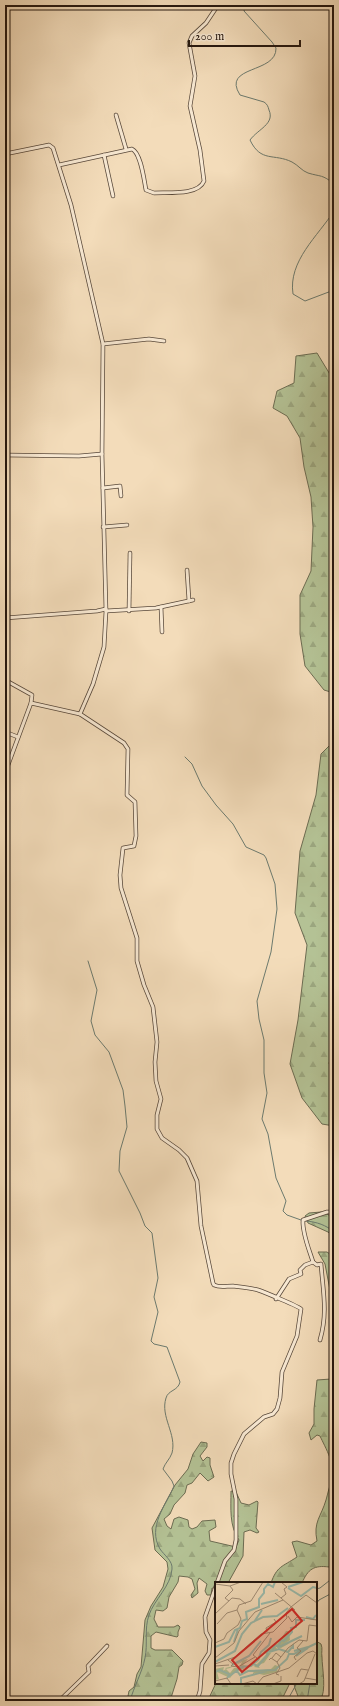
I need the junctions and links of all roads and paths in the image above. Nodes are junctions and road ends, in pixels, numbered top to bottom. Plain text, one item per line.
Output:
1 (218, 5) edge
2 (116, 115) dead end
3 (126, 149) junction
4 (5, 154) edge
5 (104, 155) junction
6 (59, 165) junction
7 (113, 196) dead end
8 (164, 341) dead end
9 (103, 344) junction
10 (102, 454) junction
11 (5, 455) edge
12 (103, 488) junction
13 (121, 496) dead end
14 (127, 524) dead end
15 (103, 527) junction
16 (130, 553) dead end
17 (187, 570) dead end
18 (193, 600) dead end
19 (189, 601) junction
20 (161, 607) junction
21 (106, 610) junction
22 (129, 611) junction
23 (5, 618) edge
24 (162, 632) dead end
25 (5, 680) edge
26 (31, 703) junction
27 (80, 714) junction
28 (5, 732) edge
29 (18, 737) junction
30 (5, 773) edge
31 (334, 1212) edge
32 (313, 1262) junction
33 (276, 1299) junction
34 (320, 1340) dead end
35 (217, 1582) edge
36 (215, 1589) edge
37 (107, 1646) dead end
38 (59, 1701) edge
39 (197, 1701) edge

1 - 3 street
2 - 3 street
3 - 5 street
4 - 6 street
5 - 6 street
5 - 7 street
6 - 9 street
8 - 9 street
9 - 10 street
10 - 11 street
10 - 12 street
12 - 13 street
12 - 15 street
14 - 15 street
15 - 21 street
16 - 22 street
17 - 19 street
18 - 19 street
19 - 20 street
20 - 22 street
20 - 24 street
21 - 22 street
21 - 23 street
21 - 27 street
25 - 26 street
26 - 27 street
26 - 29 street
27 - 33 street
28 - 29 street
29 - 30 street
31 - 32 street
32 - 33 street
32 - 34 street
33 - 35 street
36 - 39 street
37 - 38 street

